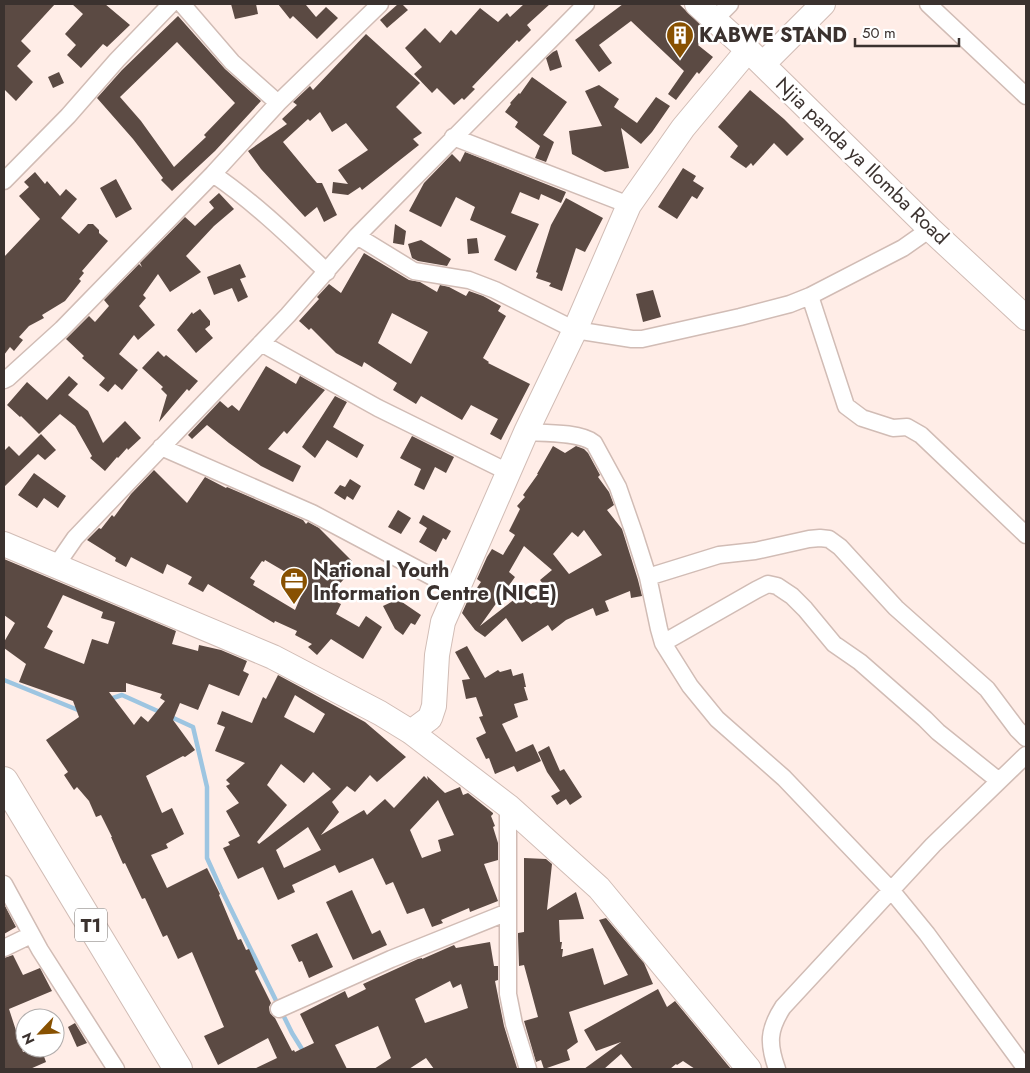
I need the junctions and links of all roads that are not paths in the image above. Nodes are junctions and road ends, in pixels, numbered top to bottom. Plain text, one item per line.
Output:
1 (171, 4) edge
2 (182, 4) edge
3 (380, 4) edge
4 (586, 4) edge
5 (697, 4) edge
6 (823, 4) edge
7 (928, 4) edge
8 (722, 12) edge
9 (756, 57) junction
10 (1026, 96) edge
11 (278, 103) junction
12 (453, 137) junction
13 (213, 174) junction
14 (4, 181) edge
15 (629, 205) junction
16 (930, 229) junction
17 (357, 236) junction
18 (327, 272) junction
19 (810, 296) junction
20 (1025, 315) edge
21 (575, 330) junction
22 (261, 343) junction
23 (4, 380) edge
24 (526, 432) junction
25 (162, 447) junction
26 (508, 472) junction
27 (1026, 535) edge
28 (4, 544) edge
29 (55, 567) junction
30 (648, 577) junction
31 (457, 590) junction
32 (663, 643) junction
33 (411, 732) junction
34 (1026, 738) edge
35 (1026, 756) edge
36 (4, 781) edge
37 (999, 781) junction
38 (508, 806) junction
39 (4, 884) edge
40 (892, 890) junction
41 (508, 912) junction
42 (31, 935) junction
43 (4, 948) edge
44 (279, 1009) dead end
45 (116, 1069) edge
46 (178, 1069) edge
47 (528, 1069) edge
48 (749, 1069) edge
49 (777, 1069) edge
50 (1026, 1069) edge

1 - 14 street
2 - 11 street
3 - 11 street
4 - 12 street
5 - 8 main road, Njia panda ya Ilomba Road
6 - 9 main road
7 - 10 street
8 - 9 main road, Njia panda ya Ilomba Road
9 - 15 main road
9 - 16 main road, Njia panda ya Ilomba Road
11 - 13 street
12 - 15 street
12 - 17 street
13 - 18 street
13 - 23 street
15 - 21 main road
16 - 19 street
16 - 20 main road, Njia panda ya Ilomba Road
17 - 18 street
17 - 21 street
18 - 22 street
19 - 21 street
19 - 27 street
21 - 24 main road
22 - 25 street
22 - 26 street
24 - 26 main road
24 - 30 street
25 - 29 street
25 - 31 street
26 - 31 main road
28 - 29 main road
29 - 33 main road
30 - 32 street
30 - 34 street
31 - 33 main road
32 - 37 street
32 - 40 street
33 - 38 main road
35 - 37 street
36 - 46 highway, T1
37 - 40 street
38 - 41 street
38 - 48 main road
39 - 42 street
40 - 49 street
40 - 50 street
41 - 44 street
41 - 47 street
42 - 43 street
42 - 45 street

